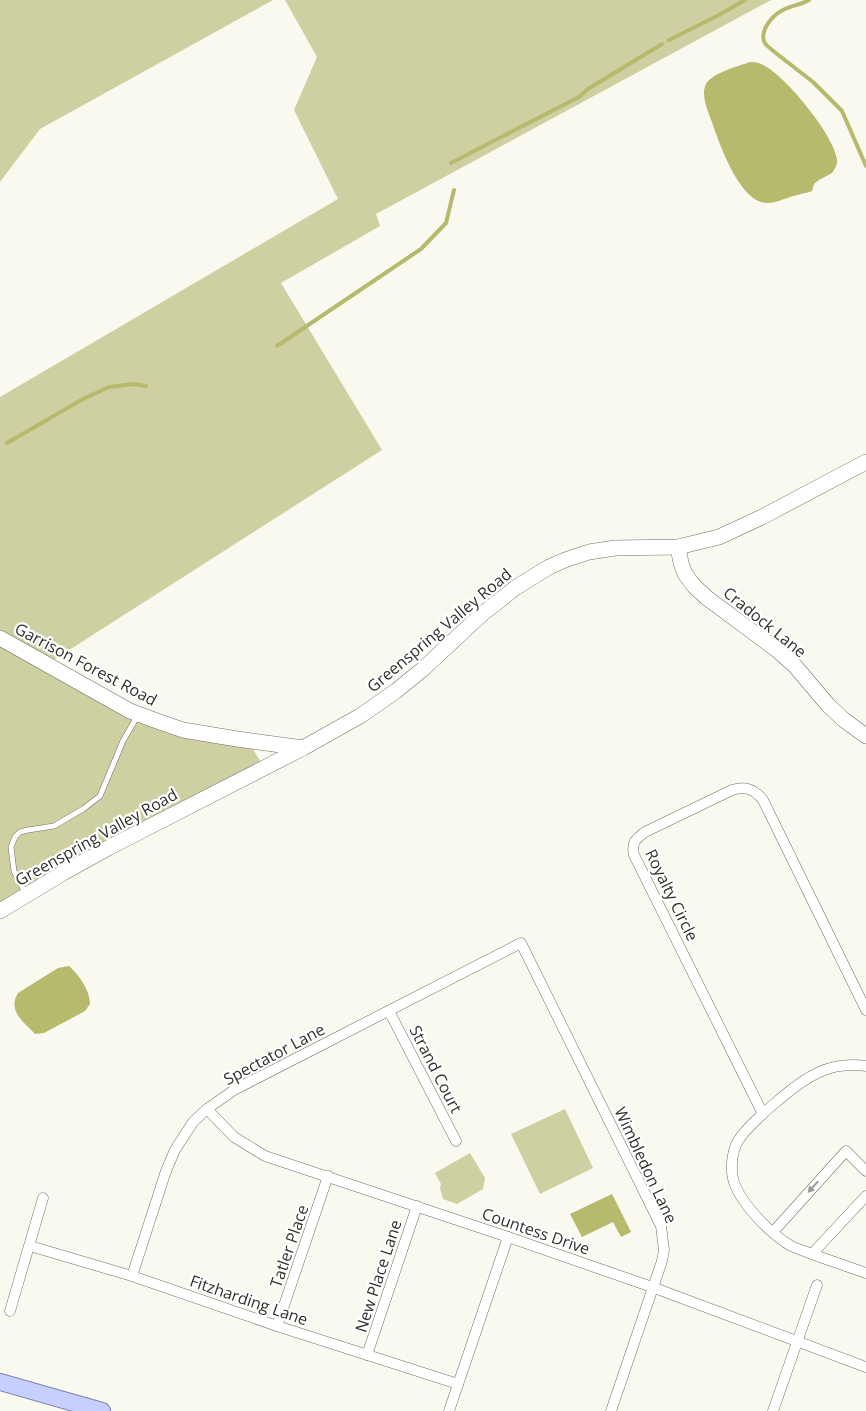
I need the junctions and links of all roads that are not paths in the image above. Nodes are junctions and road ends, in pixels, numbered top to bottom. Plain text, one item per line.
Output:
1 (866, 462) edge
2 (678, 547) junction
3 (0, 638) edge
4 (138, 714) junction
5 (866, 736) edge
6 (303, 748) junction
7 (26, 894) junction
8 (0, 911) edge
9 (521, 943) joint
10 (866, 1010) edge
11 (389, 1011) junction
12 (866, 1066) edge
13 (207, 1110) junction
14 (763, 1114) junction
15 (456, 1142) dead end
16 (866, 1171) edge
17 (328, 1176) junction
18 (866, 1196) edge
19 (43, 1198) dead end
20 (417, 1206) junction
21 (773, 1232) junction
22 (508, 1237) junction
23 (30, 1246) junction
24 (812, 1254) junction
25 (866, 1273) edge
26 (132, 1276) junction
27 (817, 1284) dead end
28 (652, 1287) junction
29 (10, 1311) dead end
30 (278, 1326) junction
31 (798, 1342) junction
32 (367, 1355) junction
33 (866, 1367) edge
34 (0, 1382) edge
35 (458, 1384) junction
36 (102, 1411) edge
37 (449, 1411) edge
38 (611, 1411) edge
39 (773, 1411) edge

1 - 2 main road, Greenspring Valley Road
2 - 5 main road, Cradock Lane
2 - 6 main road, Greenspring Valley Road
3 - 4 main road, Garrison Forest Road
4 - 6 main road, Garrison Forest Road
4 - 7 lane
6 - 7 main road, Greenspring Valley Road
7 - 8 main road, Greenspring Valley Road
9 - 11 street, Spectator Lane
9 - 28 street, Wimbledon Lane
10 - 14 street, Royalty Circle
11 - 13 street, Spectator Lane
11 - 15 street, Strand Court
12 - 14 street
13 - 17 street, Countess Drive
13 - 26 street, Spectator Lane
14 - 21 street
16 -> 21 street
17 - 20 street, Countess Drive
17 - 30 street, Tatler Place
18 - 24 street
19 - 23 street
20 - 22 street, Countess Drive
20 - 32 street, New Place Lane
21 - 24 street
22 - 28 street, Countess Drive
22 - 35 street
23 - 26 street, Fitzharding Lane
23 - 29 street
24 - 25 street
26 - 30 street, Fitzharding Lane
27 - 31 street
28 - 31 street, Countess Drive
28 - 38 street, Wimbledon Lane
30 - 32 street, Fitzharding Lane
31 - 33 street, Countess Drive
31 - 39 street
32 - 35 street, Fitzharding Lane
34 - 36 main road
35 - 37 street

